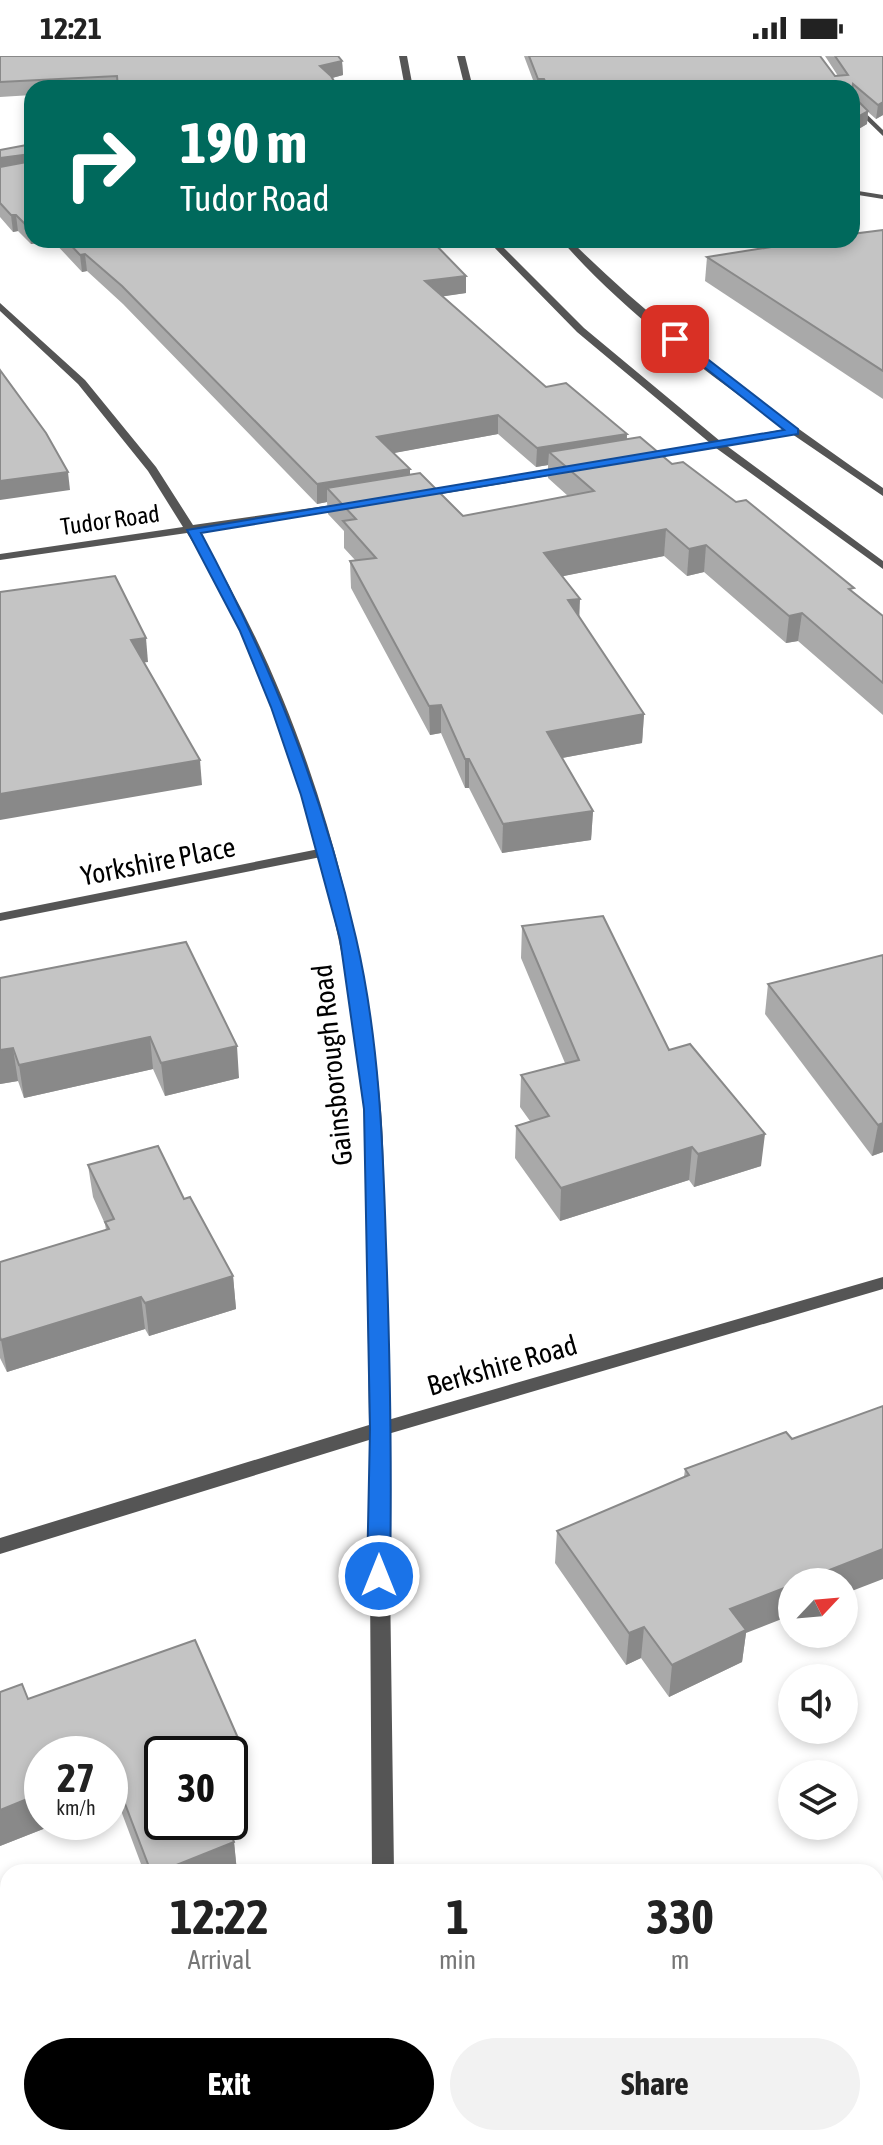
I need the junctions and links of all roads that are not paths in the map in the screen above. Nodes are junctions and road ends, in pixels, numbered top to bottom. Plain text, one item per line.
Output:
1 (403, 56) edge
2 (461, 56) edge
3 (408, 80) edge
4 (467, 80) edge
5 (860, 110) edge
6 (883, 134) edge
7 (860, 193) edge
8 (883, 197) edge
9 (498, 248) edge
10 (573, 248) edge
11 (0, 306) edge
12 (7, 319) edge
13 (794, 431) junction
14 (720, 445) junction
15 (631, 460) edge
16 (587, 467) edge
17 (883, 493) edge
18 (407, 496) edge
19 (361, 504) edge
20 (194, 530) junction
21 (0, 557) edge
22 (883, 566) edge
23 (325, 852) junction
24 (0, 917) edge
25 (883, 1283) edge
26 (381, 1429) junction
27 (0, 1546) edge
28 (383, 1864) edge

1 - 3 street
2 - 4 street
5 - 6 street
7 - 8 street
9 - 14 street
10 - 13 street
11 - 12 street, Gainsborough Road
12 - 20 street, Gainsborough Road
13 - 14 street
13 - 17 street
14 - 15 street
14 - 22 street
16 - 18 street
19 - 20 street, Tudor Road
20 - 21 street, Tudor Road
20 - 23 street, Gainsborough Road
23 - 24 street, Yorkshire Place
23 - 26 street, Gainsborough Road
25 - 26 street, Berkshire Road
26 - 27 street, Berkshire Road
26 - 28 street, Gainsborough Road

